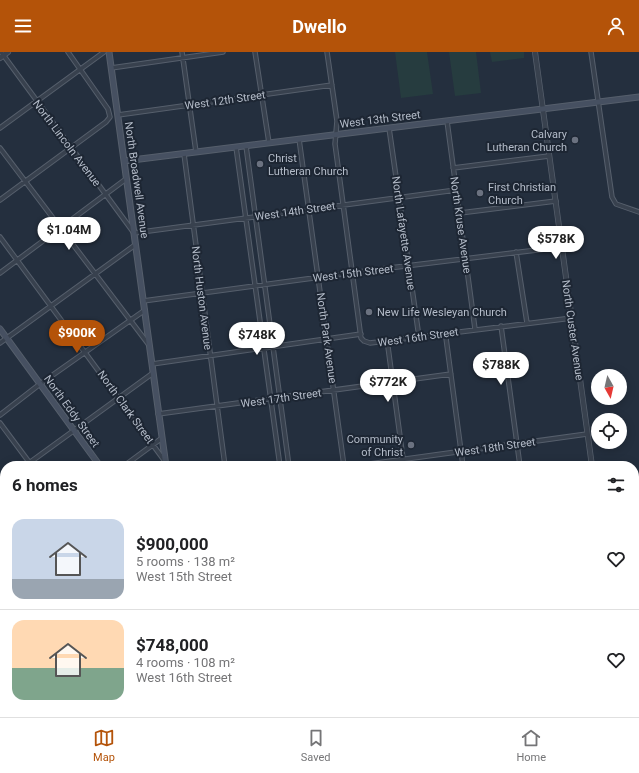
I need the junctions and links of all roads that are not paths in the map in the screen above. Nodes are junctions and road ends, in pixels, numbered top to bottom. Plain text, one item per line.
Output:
1 (68, 52) edge
2 (104, 52) edge
3 (109, 52) edge
4 (182, 52) edge
5 (223, 52) edge
6 (255, 52) edge
7 (327, 52) edge
8 (535, 52) edge
9 (591, 52) edge
10 (3, 54) edge
11 (183, 57) junction
12 (111, 68) junction
13 (81, 69) junction
14 (332, 85) junction
15 (261, 95) junction
16 (639, 97) edge
17 (36, 102) junction
18 (598, 102) junction
19 (190, 105) junction
20 (543, 109) junction
21 (118, 115) junction
22 (447, 122) junction
23 (0, 128) edge
24 (390, 128) junction
25 (337, 135) junction
26 (299, 139) junction
27 (269, 143) junction
28 (246, 146) junction
29 (236, 147) junction
30 (0, 148) edge
31 (70, 148) junction
32 (196, 152) junction
33 (184, 154) junction
34 (550, 156) junction
35 (124, 161) junction
36 (453, 168) junction
37 (126, 179) junction
38 (25, 181) junction
39 (456, 190) junction
40 (105, 194) junction
41 (399, 197) junction
42 (0, 200) edge
43 (556, 201) junction
44 (343, 205) junction
45 (309, 209) junction
46 (639, 212) edge
47 (460, 213) junction
48 (255, 217) junction
49 (246, 218) junction
50 (193, 225) junction
51 (61, 228) junction
52 (134, 233) junction
53 (0, 237) edge
54 (135, 245) junction
55 (562, 247) junction
56 (516, 252) junction
57 (466, 259) junction
58 (17, 260) junction
59 (409, 266) junction
60 (0, 273) edge
61 (352, 273) junction
62 (95, 274) junction
63 (318, 278) junction
64 (264, 285) junction
65 (256, 286) junction
66 (202, 293) junction
67 (144, 301) junction
68 (51, 306) junction
69 (145, 310) junction
70 (572, 318) junction
71 (130, 320) junction
72 (527, 324) junction
73 (501, 326) junction
74 (0, 329) edge
75 (475, 329) junction
76 (447, 333) junction
77 (361, 334) junction
78 (419, 337) junction
79 (7, 338) junction
80 (327, 338) junction
81 (389, 341) junction
82 (0, 344) edge
83 (149, 346) junction
84 (272, 346) junction
85 (264, 347) junction
86 (85, 352) junction
87 (210, 355) junction
88 (152, 364) junction
89 (153, 373) junction
90 (450, 374) junction
91 (393, 382) junction
92 (40, 384) junction
93 (334, 390) junction
94 (120, 398) junction
95 (279, 398) junction
96 (271, 399) junction
97 (217, 406) junction
98 (0, 414) edge
99 (158, 414) junction
100 (0, 423) edge
101 (74, 430) junction
102 (587, 434) junction
103 (162, 438) junction
104 (153, 444) junction
105 (517, 444) junction
106 (460, 451) junction
107 (403, 459) junction
108 (29, 461) edge
109 (35, 461) edge
110 (96, 461) edge
111 (131, 461) edge
112 (164, 461) edge
113 (166, 461) edge
114 (224, 461) edge
115 (279, 461) edge
116 (288, 461) edge
117 (343, 461) edge
118 (389, 461) edge
119 (462, 461) edge
120 (519, 461) edge
121 (591, 461) edge

1 - 13 street
2 - 13 street
3 - 12 main road, North Broadwell Avenue
4 - 11 street
5 - 11 street
6 - 15 street
7 - 14 street
8 - 20 street, North Custer Avenue
9 - 18 street
10 - 17 street, North Lincoln Avenue
11 - 12 street
11 - 19 street
12 - 21 main road, North Broadwell Avenue
13 - 17 street
13 - 31 street
14 - 15 street, West 12th Street
14 - 25 street
15 - 19 street, West 12th Street
15 - 27 street
16 - 18 main road, West 13th Street
17 - 23 street
17 - 31 street, North Lincoln Avenue
18 - 20 main road, West 13th Street
18 - 46 street
19 - 21 street, West 12th Street
19 - 32 street
20 - 22 main road, West 13th Street
20 - 34 street, North Custer Avenue
21 - 35 main road, North Broadwell Avenue
22 - 24 main road, West 13th Street
22 - 36 street, North Kruse Avenue
24 - 25 main road, West 13th Street
24 - 41 street, North Lafayette Avenue
25 - 26 main road, West 13th Street
25 - 44 street
26 - 27 main road, West 13th Street
26 - 45 street, North Park Avenue
27 - 28 main road, West 13th Street
28 - 29 main road, West 13th Street
28 - 48 street
29 - 32 main road, West 13th Street
29 - 49 street
30 - 38 street
31 - 38 street
31 - 40 street, North Lincoln Avenue
32 - 33 main road, West 13th Street
33 - 35 main road, West 13th Street
33 - 50 street, North Huston Avenue
34 - 36 street
34 - 43 street, North Custer Avenue
35 - 37 main road, North Broadwell Avenue
36 - 39 street, North Kruse Avenue
37 - 40 street
37 - 52 main road, North Broadwell Avenue
38 - 42 street
38 - 51 street
39 - 41 street, West 14th Street
39 - 47 street, North Kruse Avenue
40 - 51 street
40 - 52 street, North Lincoln Avenue
41 - 44 street, West 14th Street
41 - 59 street, North Lafayette Avenue
43 - 47 street
43 - 55 street, North Custer Avenue
44 - 45 street, West 14th Street
44 - 61 street
45 - 48 street, West 14th Street
45 - 63 street, North Park Avenue
47 - 57 street, North Kruse Avenue
48 - 49 street, West 14th Street
48 - 64 street
49 - 50 street, West 14th Street
49 - 65 street
50 - 52 street, West 14th Street
50 - 66 street, North Huston Avenue
51 - 58 street
51 - 62 street
52 - 54 main road, North Broadwell Avenue
53 - 58 street, North Clark Street
54 - 62 street
54 - 67 main road, North Broadwell Avenue
55 - 56 street, West 15th Street
55 - 70 street, North Custer Avenue
56 - 57 street, West 15th Street
56 - 72 street
57 - 59 street, West 15th Street
57 - 75 street, North Kruse Avenue
58 - 60 street
58 - 68 street, North Clark Street
59 - 61 street, West 15th Street
59 - 78 street, North Lafayette Avenue
61 - 63 street, West 15th Street
61 - 77 street
62 - 68 street
62 - 71 street
63 - 64 street, West 15th Street
63 - 80 street, North Park Avenue
64 - 65 street, West 15th Street
64 - 84 street
65 - 66 street, West 15th Street
65 - 85 street
66 - 67 street, West 15th Street
66 - 87 street, North Huston Avenue
67 - 69 main road, North Broadwell Avenue
68 - 79 street
68 - 86 street, North Clark Street
69 - 71 street
69 - 83 main road, North Broadwell Avenue
70 - 72 street, West 16th Street
70 - 102 street, North Custer Avenue
71 - 83 street
71 - 86 street
72 - 73 street, West 16th Street
73 - 75 street, West 16th Street
73 - 105 street
74 - 79 main road, North Eddy Street
75 - 76 street, West 16th Street
76 - 78 street, West 16th Street
76 - 90 street
77 - 80 street, West 16th Street
77 - 81 street, West 16th Street
78 - 81 street, West 16th Street
79 - 82 street
79 - 92 main road, North Eddy Street
80 - 84 street, West 16th Street
80 - 93 street, North Park Avenue
81 - 91 street
83 - 88 main road, North Broadwell Avenue
84 - 85 street, West 16th Street
84 - 95 street
85 - 87 street, West 16th Street
85 - 96 street
86 - 92 street
86 - 94 street, North Clark Street
87 - 88 street, West 16th Street
87 - 97 street, North Huston Avenue
88 - 89 main road, North Broadwell Avenue
89 - 94 street
89 - 99 main road, North Broadwell Avenue
90 - 91 street, West 17th Street
90 - 106 street
91 - 93 street, West 17th Street
91 - 107 street
92 - 98 street
92 - 101 main road, North Eddy Street
93 - 95 street, West 17th Street
93 - 117 street, North Park Avenue
94 - 101 street
94 - 104 street, North Clark Street
95 - 96 street, West 17th Street
95 - 116 street
96 - 97 street, West 17th Street
96 - 115 street
97 - 99 street, West 17th Street
97 - 114 street, North Huston Avenue
99 - 103 main road, North Broadwell Avenue
100 - 108 street
101 - 109 street
101 - 110 main road, North Eddy Street
102 - 105 street, West 18th Street
102 - 121 street, North Custer Avenue
103 - 104 street
103 - 113 main road, North Broadwell Avenue
104 - 111 street
104 - 112 street, North Clark Street
105 - 106 street, West 18th Street
105 - 120 street
106 - 107 street, West 18th Street
106 - 119 street
107 - 118 street, West 18th Street

